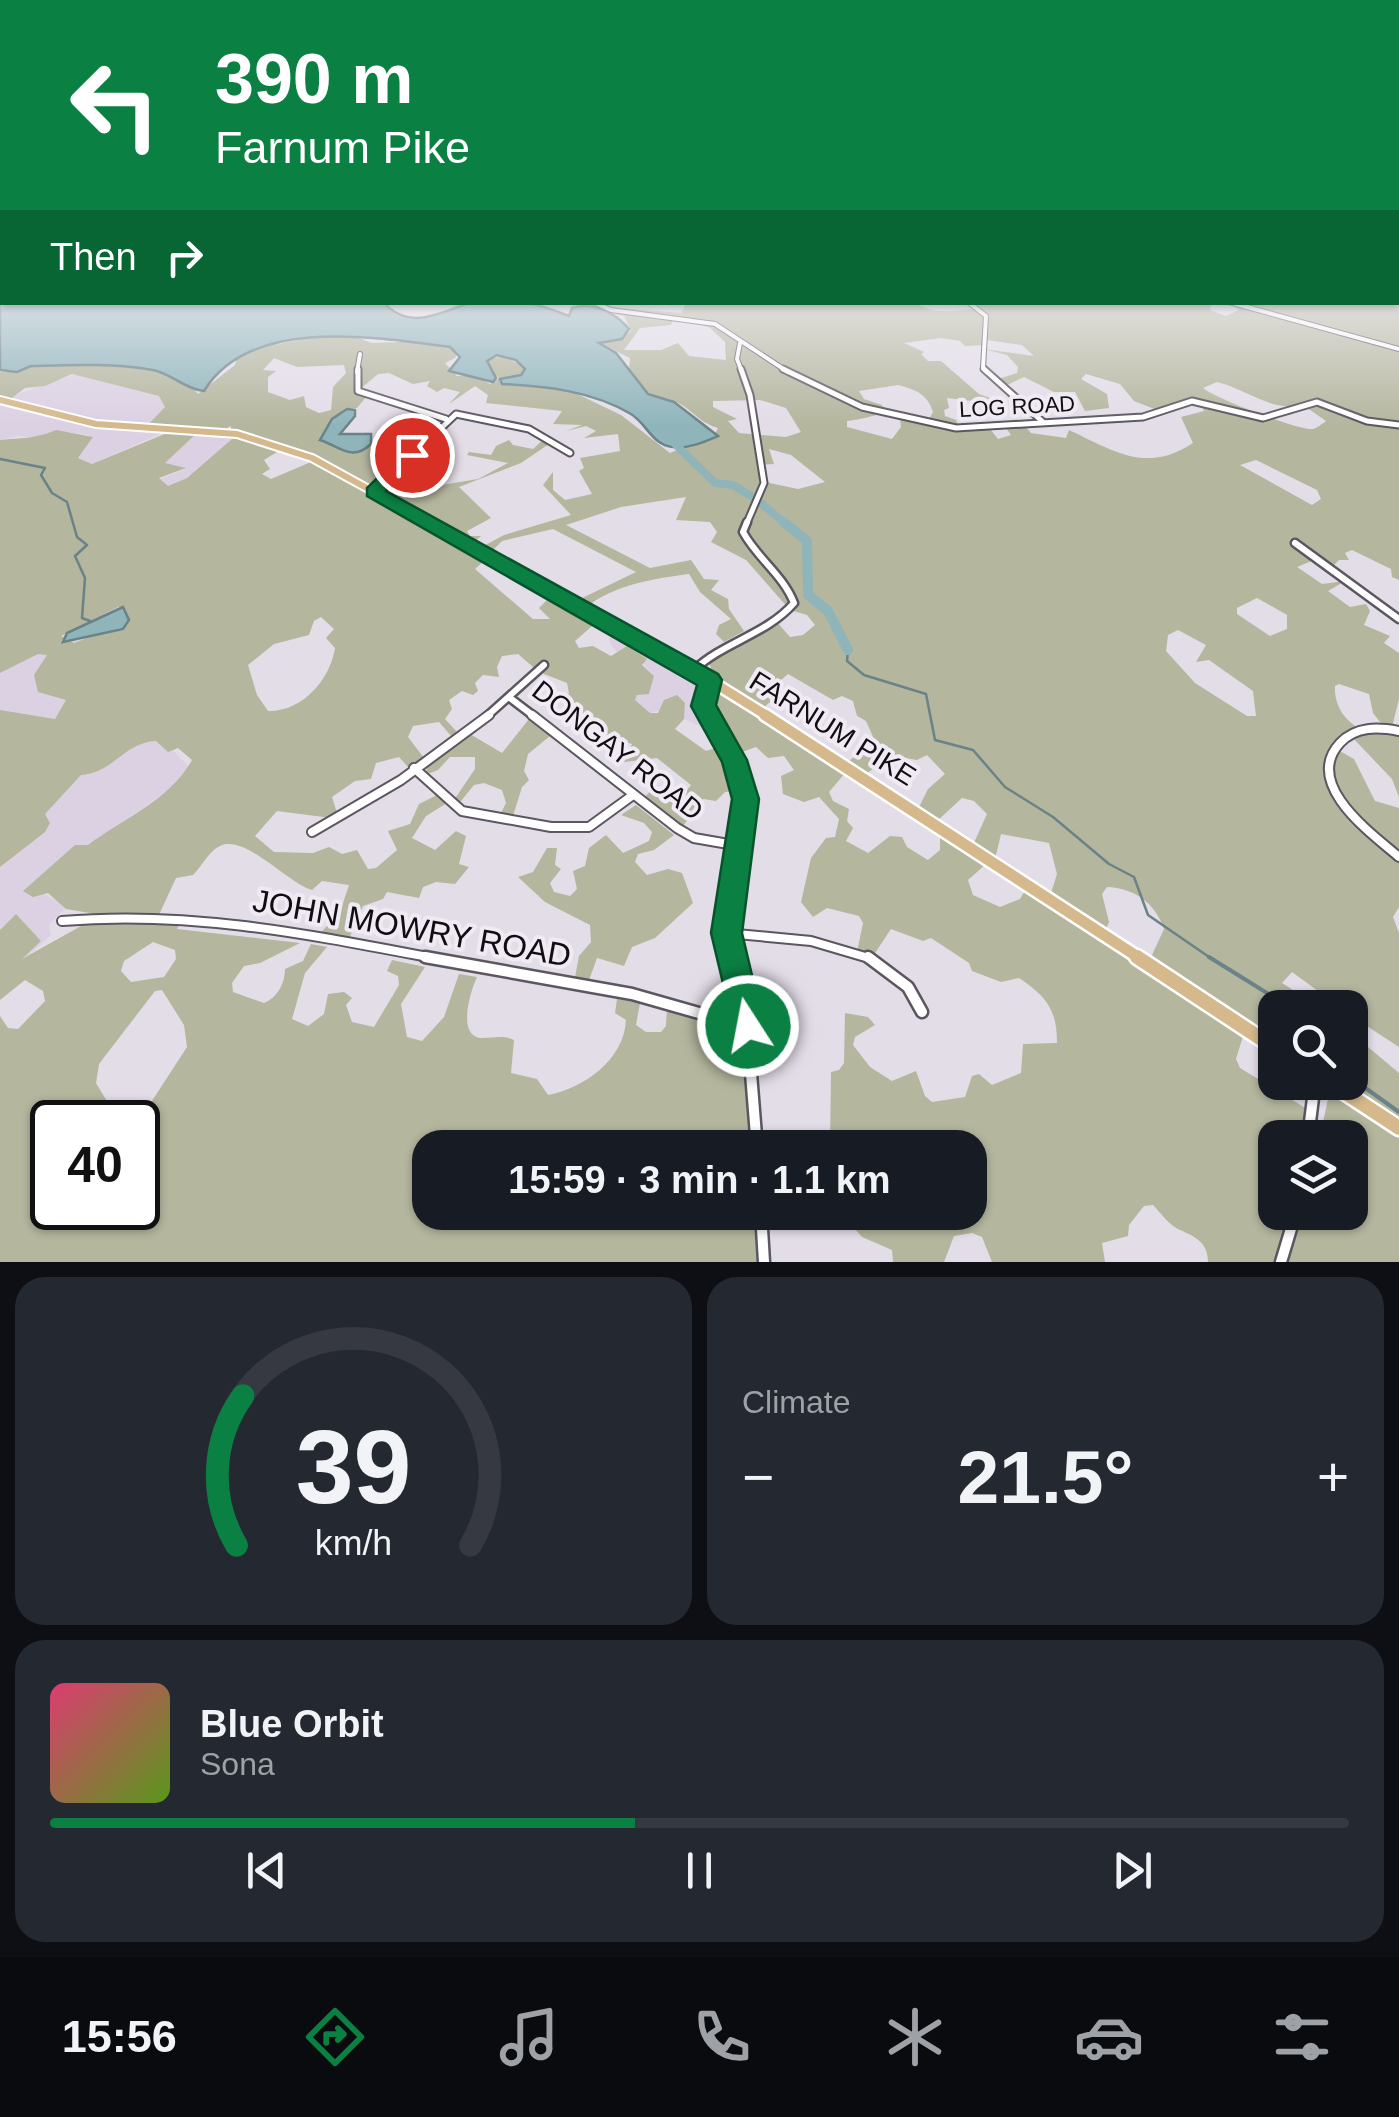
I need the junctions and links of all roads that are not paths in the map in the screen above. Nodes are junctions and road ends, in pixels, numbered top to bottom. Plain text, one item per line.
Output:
1 (606, 308) edge
2 (976, 308) edge
3 (1250, 308) edge
4 (740, 343) junction
5 (1399, 350) edge
6 (360, 354) dead end
7 (0, 400) edge
8 (446, 419) junction
9 (1043, 422) junction
10 (1399, 425) edge
11 (570, 453) dead end
12 (374, 492) junction
13 (1294, 543) dead end
14 (1399, 619) edge
15 (544, 665) dead end
16 (694, 670) junction
17 (710, 680) junction
18 (510, 698) junction
19 (1399, 732) edge
20 (414, 768) junction
21 (632, 795) junction
22 (312, 832) dead end
23 (740, 846) junction
24 (1399, 857) edge
25 (62, 921) dead end
26 (726, 933) junction
27 (922, 1012) dead end
28 (748, 1026) junction
29 (1258, 1037) edge
30 (1356, 1100) edge
31 (1399, 1128) edge
32 (756, 1130) edge
33 (763, 1230) edge
34 (1291, 1230) edge
35 (764, 1262) edge
36 (1281, 1262) edge

1 - 4 street, LOG ROAD
2 - 9 street
3 - 5 street
4 - 9 street, LOG ROAD
4 - 16 street
6 - 8 street
7 - 12 main road, FARNUM PIKE
8 - 11 street
8 - 12 street
9 - 10 street, LOG ROAD
12 - 16 main road, FARNUM PIKE
13 - 14 street
15 - 18 street, DONGAY ROAD
16 - 17 main road, FARNUM PIKE
17 - 23 street
17 - 29 main road, FARNUM PIKE
18 - 20 street
18 - 21 street, DONGAY ROAD
19 - 24 street
20 - 21 street
20 - 22 street
21 - 23 street, DONGAY ROAD
23 - 26 street
25 - 28 street, JOHN MOWRY ROAD
26 - 27 street
26 - 28 street
28 - 32 street
30 - 31 main road
33 - 35 street
34 - 36 street

